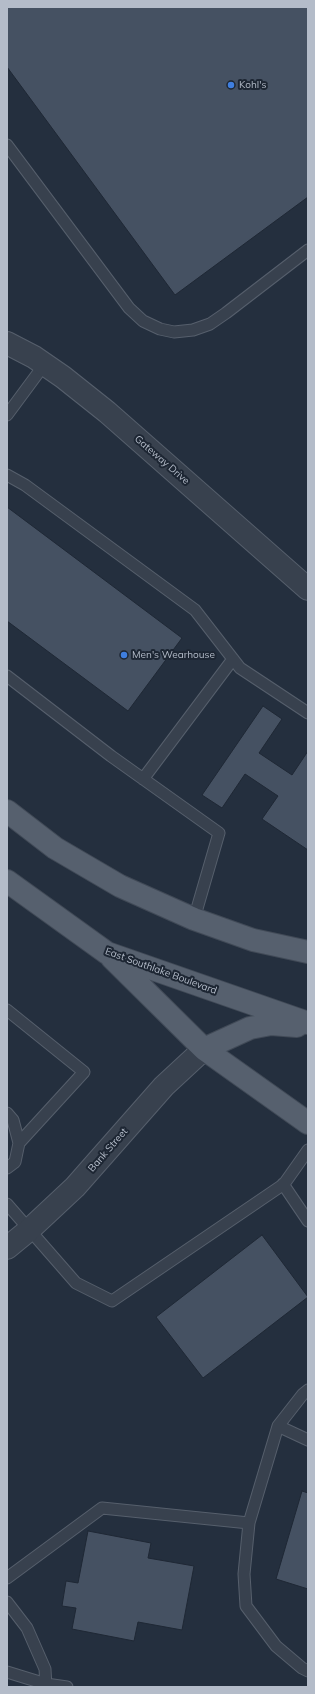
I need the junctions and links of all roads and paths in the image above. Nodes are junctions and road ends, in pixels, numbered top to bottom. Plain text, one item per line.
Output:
1 (7, 145) edge
2 (308, 250) edge
3 (7, 343) edge
4 (44, 365) junction
5 (7, 415) edge
6 (7, 475) edge
7 (308, 589) edge
8 (233, 659) junction
9 (7, 676) edge
10 (308, 713) edge
11 (143, 779) junction
12 (7, 812) edge
13 (7, 881) edge
14 (194, 919) junction
15 (308, 952) edge
16 (107, 953) junction
17 (7, 1010) edge
18 (308, 1023) edge
19 (308, 1026) edge
20 (204, 1049) junction
21 (7, 1113) edge
22 (308, 1123) edge
23 (19, 1143) junction
24 (308, 1150) edge
25 (7, 1168) edge
26 (283, 1184) junction
27 (7, 1204) edge
28 (308, 1221) edge
29 (29, 1230) junction
30 (7, 1248) edge
31 (308, 1390) edge
32 (278, 1426) junction
33 (308, 1440) edge
34 (249, 1523) junction
35 (7, 1578) edge
36 (7, 1602) edge
37 (308, 1671) edge
38 (7, 1672) edge
39 (46, 1686) edge
40 (67, 1687) edge

1 - 2 lane
3 - 4 street, Gateway Drive
4 - 5 lane
4 - 7 street, Gateway Drive
6 - 8 lane
8 - 10 lane
8 - 11 lane
9 - 11 lane
11 - 14 lane
12 - 14 main road
13 - 16 main road, East Southlake Boulevard
14 - 15 main road
16 - 18 main road, East Southlake Boulevard
16 - 20 main road
17 - 23 lane
19 - 20 main road
20 - 22 main road
20 - 29 street, Bank Street
21 - 23 lane
23 - 25 lane
24 - 26 lane
26 - 28 lane
26 - 29 lane
27 - 29 lane
29 - 30 street, Bank Street
31 - 32 lane
32 - 33 lane
32 - 34 lane
34 - 35 lane
34 - 37 lane
36 - 39 lane
38 - 39 lane
39 - 40 lane

